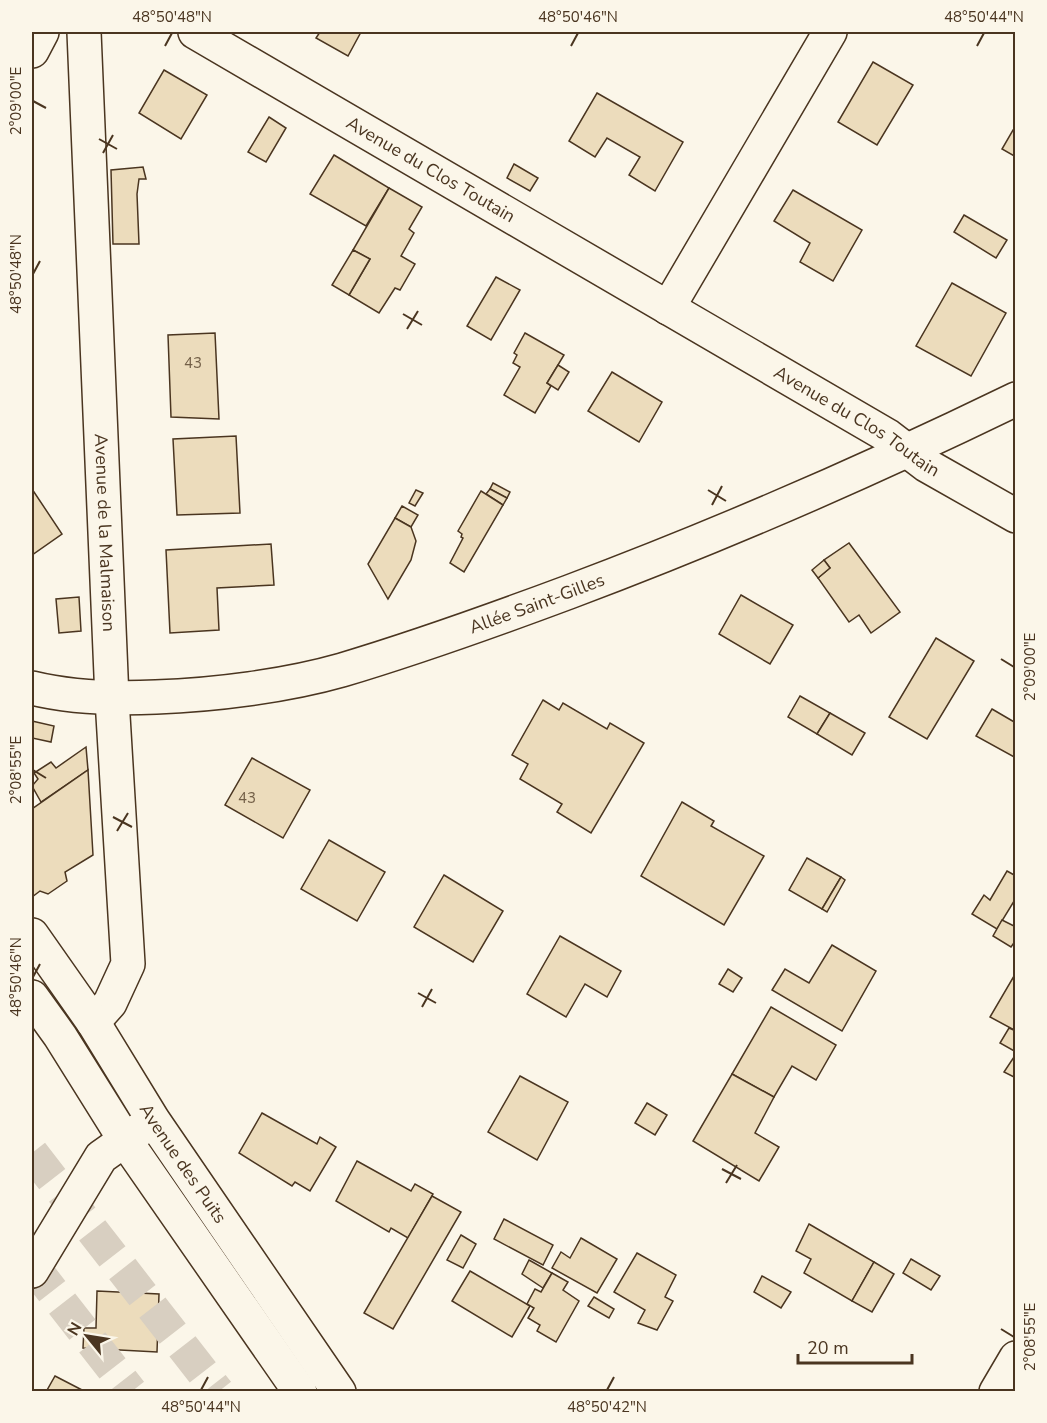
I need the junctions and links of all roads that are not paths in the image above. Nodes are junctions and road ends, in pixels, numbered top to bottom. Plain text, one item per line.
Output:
1 (42, 32) edge
2 (84, 32) edge
3 (195, 32) edge
4 (830, 32) edge
5 (32, 51) edge
6 (668, 308) junction
7 (1016, 399) edge
8 (909, 451) junction
9 (1016, 516) edge
10 (32, 688) edge
11 (112, 699) junction
12 (32, 935) edge
13 (32, 997) edge
14 (93, 1022) junction
15 (153, 1120) junction
16 (125, 1140) junction
17 (32, 1271) edge
18 (1016, 1358) edge
19 (300, 1392) edge
20 (339, 1392) edge
21 (996, 1392) edge

1 - 5 street
2 - 11 street, Avenue de la Malmaison
3 - 6 street, Avenue du Clos Toutain
4 - 6 street
6 - 8 street, Avenue du Clos Toutain
7 - 8 street, Allée Saint-Gilles
8 - 9 street, Avenue du Clos Toutain
8 - 11 street, Allée Saint-Gilles
10 - 11 street, Allée Saint-Gilles
11 - 14 street, Avenue de la Malmaison
12 - 14 street, Avenue des Puits
13 - 16 street, Avenue des Puits
14 - 15 street, Avenue des Puits
15 - 16 street
15 - 20 street, Avenue des Puits
16 - 17 street
16 - 19 street, Avenue des Puits
18 - 21 street

